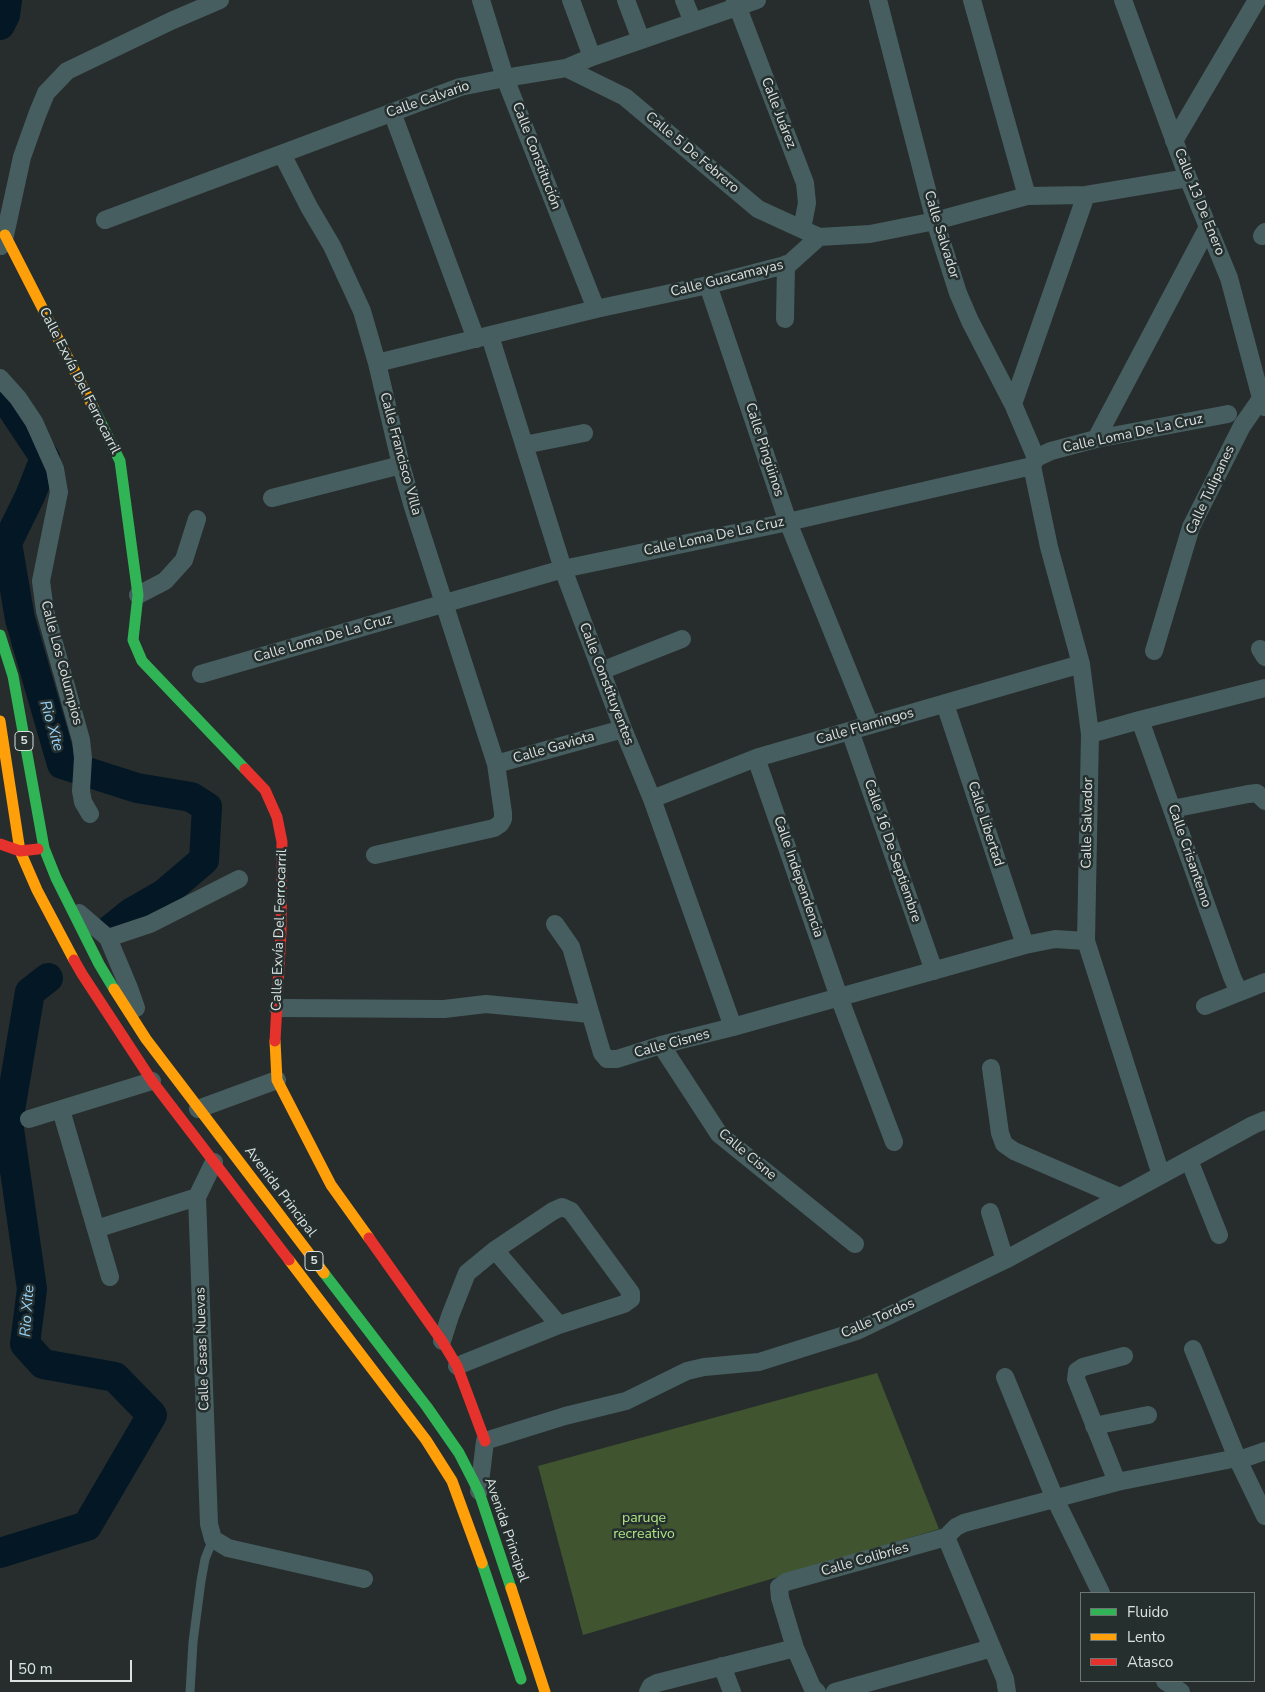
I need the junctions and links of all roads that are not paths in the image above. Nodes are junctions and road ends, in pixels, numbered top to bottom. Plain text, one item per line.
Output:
1 (220, 0) edge
2 (481, 0) edge
3 (571, 0) edge
4 (626, 0) edge
5 (684, 0) edge
6 (757, 0) edge
7 (878, 0) edge
8 (972, 0) edge
9 (1257, 0) edge
10 (1126, 2) edge
11 (736, 3) edge
12 (693, 22) junction
13 (640, 40) junction
14 (592, 57) junction
15 (566, 68) junction
16 (506, 78) junction
17 (392, 112) junction
18 (1174, 141) junction
19 (282, 154) junction
20 (1188, 178) junction
21 (1086, 195) junction
22 (1027, 196) junction
23 (105, 220) dead end
24 (935, 221) junction
25 (1208, 227) junction
26 (802, 229) junction
27 (819, 237) junction
28 (3, 242) edge
29 (786, 264) junction
30 (708, 285) junction
31 (596, 309) junction
32 (785, 318) dead end
33 (483, 338) junction
34 (377, 363) junction
35 (0, 378) edge
36 (1264, 399) edge
37 (1013, 404) junction
38 (1228, 414) dead end
39 (584, 433) dead end
40 (1096, 439) junction
41 (524, 445) junction
42 (1034, 462) junction
43 (401, 465) junction
44 (272, 498) dead end
45 (196, 519) dead end
46 (788, 522) junction
47 (563, 569) junction
48 (138, 595) junction
49 (444, 604) junction
50 (0, 635) edge
51 (682, 639) dead end
52 (1154, 651) dead end
53 (1081, 664) junction
54 (601, 671) junction
55 (201, 674) dead end
56 (1265, 688) edge
57 (945, 704) junction
58 (1140, 720) junction
59 (0, 721) edge
60 (870, 724) junction
61 (623, 729) junction
62 (850, 731) junction
63 (1090, 734) junction
64 (756, 758) junction
65 (496, 764) junction
66 (652, 799) junction
67 (1265, 801) edge
68 (1172, 809) junction
69 (90, 814) dead end
70 (0, 844) edge
71 (44, 848) junction
72 (20, 851) junction
73 (375, 855) dead end
74 (239, 879) dead end
75 (67, 902) junction
76 (555, 924) dead end
77 (108, 938) junction
78 (1086, 941) junction
79 (1025, 945) junction
80 (934, 971) junction
81 (1265, 982) edge
82 (1239, 992) junction
83 (839, 997) junction
84 (1205, 1006) dead end
85 (278, 1008) junction
86 (590, 1014) junction
87 (733, 1028) junction
88 (146, 1039) junction
89 (661, 1045) junction
90 (991, 1068) dead end
91 (277, 1080) junction
92 (152, 1081) junction
93 (198, 1108) junction
94 (61, 1110) junction
95 (29, 1119) dead end
96 (1265, 1120) edge
97 (894, 1142) dead end
98 (1189, 1160) junction
99 (214, 1162) junction
100 (1161, 1176) junction
101 (197, 1197) junction
102 (1120, 1197) junction
103 (990, 1212) dead end
104 (96, 1229) junction
105 (1219, 1235) dead end
106 (856, 1244) dead end
107 (495, 1250) junction
108 (1005, 1260) junction
109 (110, 1276) dead end
110 (559, 1325) junction
111 (442, 1341) junction
112 (1193, 1349) dead end
113 (1124, 1356) dead end
114 (457, 1366) junction
115 (1005, 1377) dead end
116 (1148, 1415) dead end
117 (1094, 1426) junction
118 (485, 1441) junction
119 (1265, 1451) edge
120 (1237, 1458) junction
121 (1117, 1482) junction
122 (479, 1492) junction
123 (1055, 1499) junction
124 (1265, 1516) edge
125 (946, 1538) junction
126 (213, 1539) junction
127 (364, 1579) dead end
128 (1101, 1592) edge
129 (795, 1648) junction
130 (992, 1648) junction
131 (722, 1666) junction
132 (1166, 1682) edge
133 (190, 1692) edge
134 (527, 1692) edge
135 (545, 1692) edge
136 (648, 1692) edge
137 (732, 1692) edge
138 (818, 1692) edge
139 (835, 1692) edge
140 (1006, 1692) edge
141 (1181, 1692) edge

1 - 28 street
2 - 16 street, Calle Constitución
3 - 14 street
4 - 13 street
5 - 12 street
6 - 11 street, Calle Calvario
7 - 24 street, Calle Salvador
8 - 22 street
9 - 18 street
10 - 18 street, Calle 13 De Enero
11 - 12 street, Calle Calvario
11 - 26 street, Calle Juárez
12 - 13 street, Calle Calvario
13 - 14 street, Calle Calvario
14 - 15 street, Calle Calvario
15 - 16 street, Calle Calvario
15 - 26 street, Calle 5 De Febrero
16 - 17 street, Calle Calvario
16 - 31 street, Calle Constitución
17 - 19 street, Calle Calvario
17 - 33 street, Calle Constituyentes
18 - 20 street, Calle 13 De Enero
19 - 23 street, Calle Calvario
19 - 34 street, Calle Francisco Villa
20 - 21 street
20 - 25 street, Calle 13 De Enero
21 - 22 street
21 - 37 street
22 - 24 street
24 - 27 street
24 - 37 street, Calle Salvador
25 - 36 street, Calle 13 De Enero
25 - 40 street
26 - 27 street, Calle 5 De Febrero
27 - 29 street, Calle Guacamayas
28 - 48 main road, Calle Exvía Del Ferrocarril
29 - 30 street, Calle Guacamayas
29 - 32 street
30 - 31 street, Calle Guacamayas
30 - 46 street, Calle Pingüinos
31 - 33 street, Calle Guacamayas
33 - 34 street, Calle Guacamayas
33 - 41 street, Calle Constituyentes
34 - 43 street, Calle Francisco Villa
35 - 69 street, Calle Los Columpios
36 - 52 street, Calle Tulipanes
37 - 42 street, Calle Salvador
38 - 40 street, Calle Loma De La Cruz
39 - 41 street
40 - 42 street, Calle Loma De La Cruz
41 - 47 street, Calle Constituyentes
42 - 46 street, Calle Loma De La Cruz
42 - 53 street, Calle Salvador
43 - 44 street
43 - 49 street, Calle Francisco Villa
45 - 48 street
46 - 47 street, Calle Loma De La Cruz
46 - 60 street, Calle Pingüinos
47 - 49 street, Calle Loma De La Cruz
47 - 54 street, Calle Constituyentes
48 - 85 main road, Calle Exvía Del Ferrocarril
49 - 55 street, Calle Loma De La Cruz
49 - 65 street, Calle Francisco Villa
50 - 71 main road, 5
51 - 54 street
53 - 57 street, Calle Flamingos
53 - 63 street, Calle Salvador
54 - 61 street, Calle Constituyentes
56 - 58 street
57 - 60 street, Calle Flamingos
57 - 79 street, Calle Libertad
58 - 63 street
58 - 68 street, Calle Crisantemo
59 - 72 main road, 5
60 - 62 street, Calle Flamingos
61 - 65 street, Calle Gaviota
61 - 66 street, Calle Constituyentes
62 - 64 street, Calle Flamingos
62 - 80 street, Calle 16 De Septiembre
63 - 78 street, Calle Salvador
64 - 66 street, Calle Flamingos
64 - 83 street, Calle Independencia
65 - 73 street, Calle Gaviota
66 - 87 street, Calle Constituyentes
67 - 68 street
68 - 82 street, Calle Crisantemo
70 - 72 main road
71 - 72 main road
71 - 75 main road, Avenida Principal / 5
72 - 92 main road, 5
74 - 77 street
75 - 77 street
75 - 88 main road, Avenida Principal / 5
76 - 86 street
77 - 88 street
78 - 79 street, Calle Cisnes
78 - 100 street, Calle Salvador
79 - 80 street, Calle Cisnes
80 - 83 street, Calle Cisnes
81 - 82 street
82 - 84 street
83 - 87 street, Calle Cisnes
83 - 97 street, Calle Independencia
85 - 86 street
85 - 91 main road, Calle Exvía Del Ferrocarril
86 - 89 street, Calle Cisnes
87 - 89 street, Calle Cisnes
88 - 93 main road, Avenida Principal / 5
89 - 106 street, Calle Cisne
90 - 102 street
91 - 93 street
91 - 111 main road, Calle Exvía Del Ferrocarril
92 - 94 street
92 - 99 main road, 5
93 - 122 main road, Avenida Principal / 5
94 - 95 street
94 - 104 street
96 - 98 street, Calle Tordos
98 - 100 street, Calle Tordos
98 - 105 street
99 - 101 street, Calle Casas Nuevas
99 - 134 main road, 5
100 - 102 street, Calle Tordos
101 - 104 street
101 - 126 street, Calle Casas Nuevas
102 - 108 street, Calle Tordos
103 - 108 street
104 - 109 street
107 - 110 street
107 - 110 street
107 - 111 street
108 - 118 street, Calle Tordos
110 - 114 street
111 - 114 main road, Calle Exvía Del Ferrocarril
112 - 120 street
113 - 117 street
114 - 118 main road, Calle Exvía Del Ferrocarril
115 - 123 street
116 - 117 street
117 - 121 street
118 - 122 street
119 - 120 street
120 - 121 street
120 - 124 street
121 - 123 street
122 - 135 main road, Avenida Principal / 5
123 - 125 street
123 - 128 street
125 - 129 street, Calle Colibríes
125 - 130 street
126 - 127 street
126 - 133 lane
129 - 131 street
129 - 138 street, Calle Colibríes
130 - 139 street
130 - 140 street
131 - 136 street
131 - 137 street
132 - 141 street

